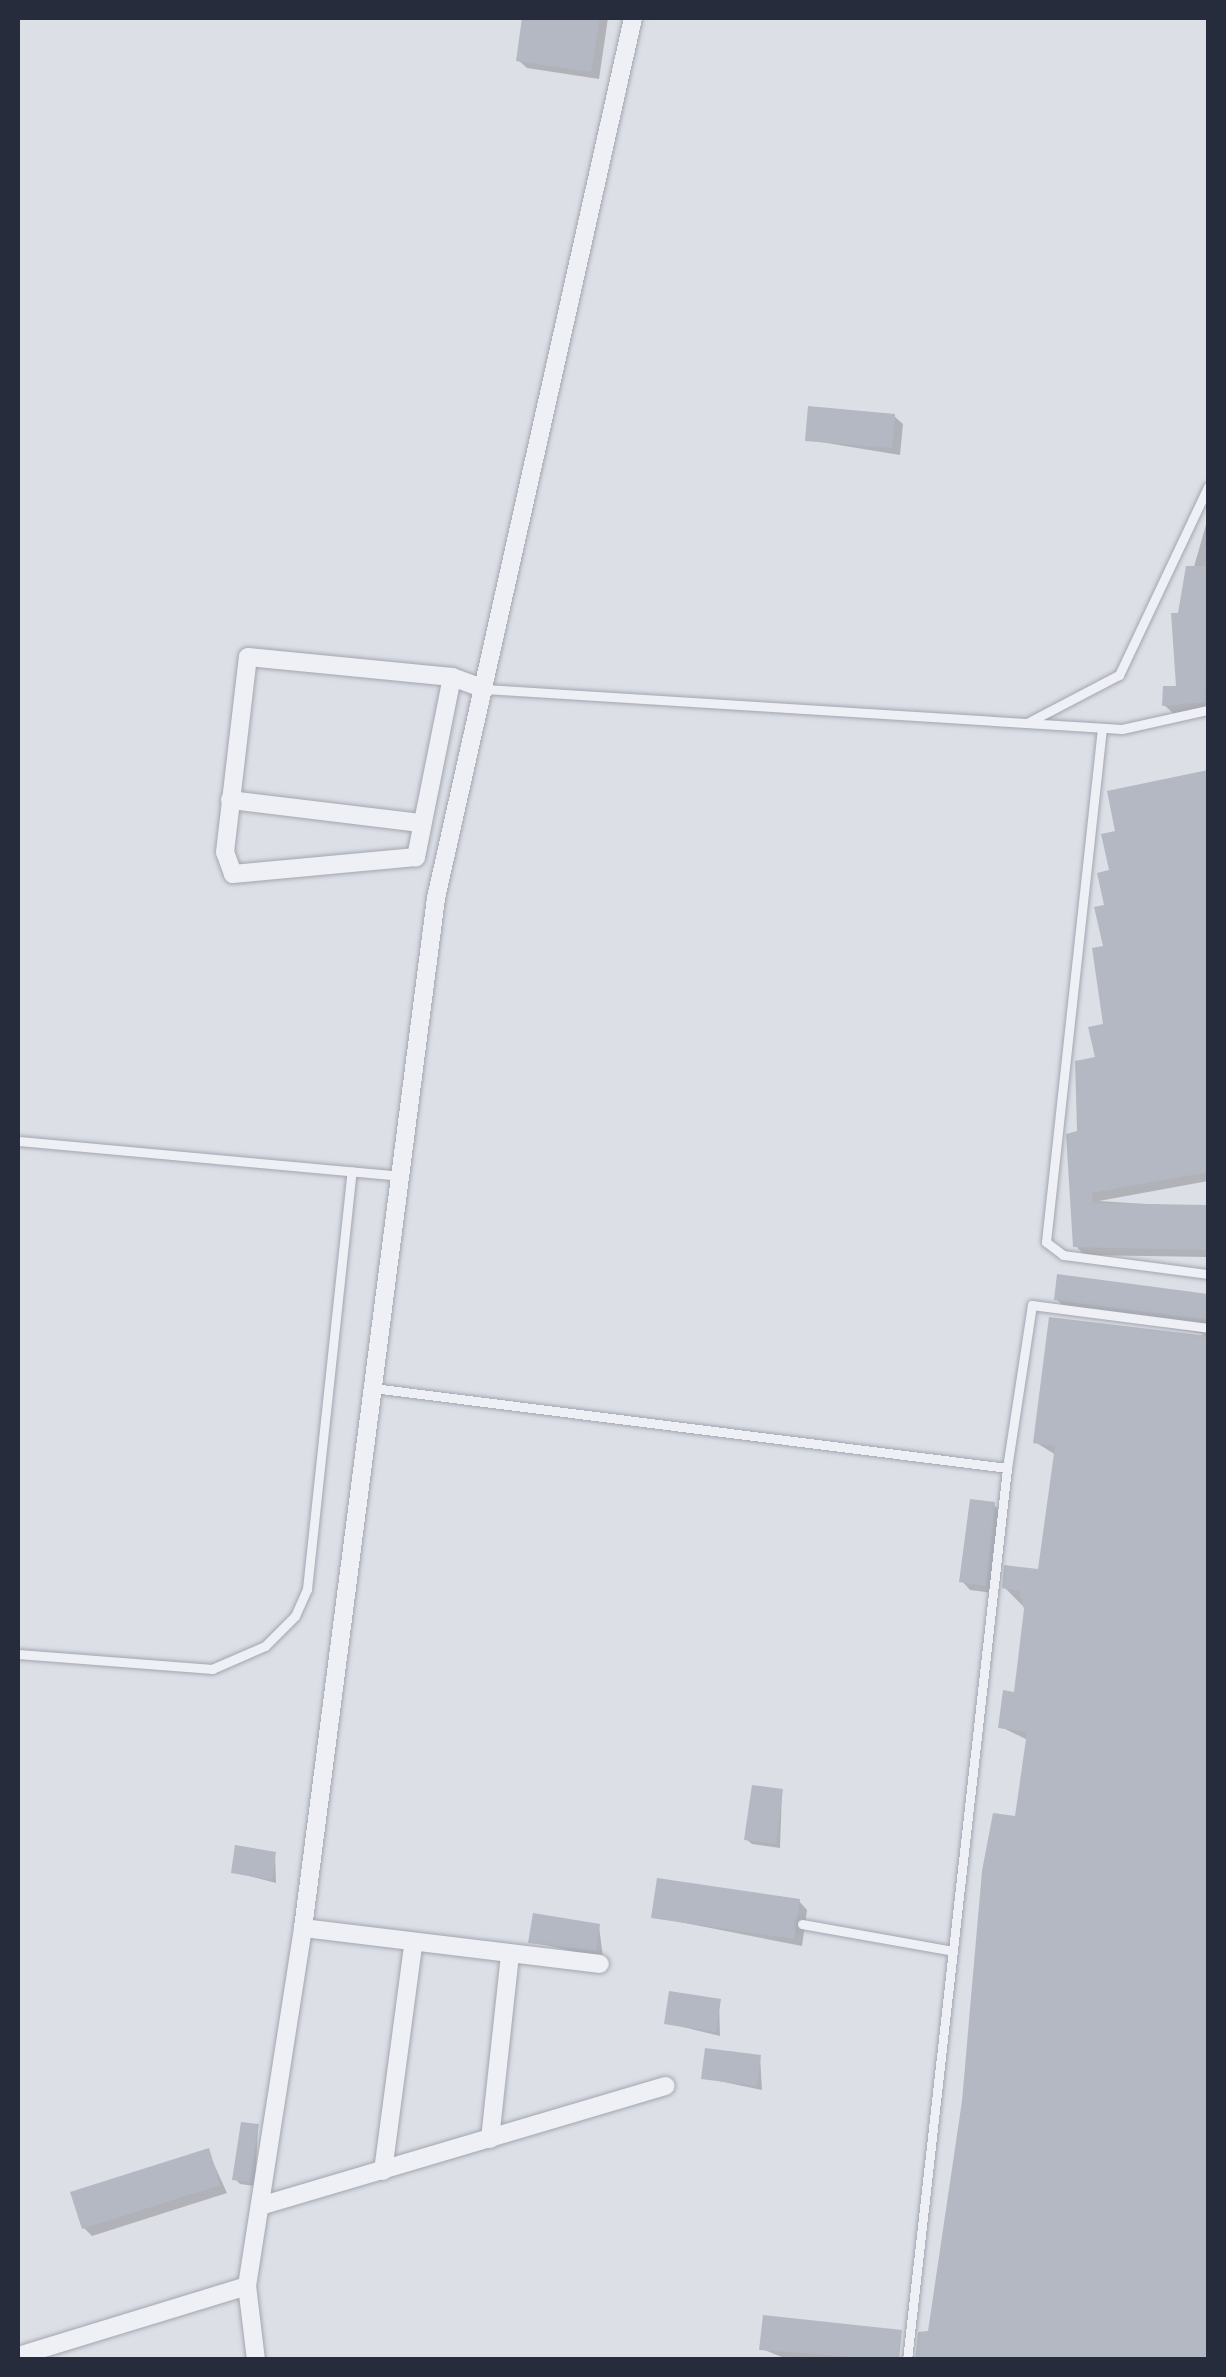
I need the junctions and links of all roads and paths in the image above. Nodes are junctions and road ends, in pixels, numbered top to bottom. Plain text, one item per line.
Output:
1 (634, 18) edge
2 (1208, 487) edge
3 (452, 677) junction
4 (485, 690) junction
5 (1208, 710) edge
6 (1025, 724) junction
7 (1102, 728) junction
8 (230, 800) junction
9 (420, 823) junction
10 (18, 1140) edge
11 (352, 1171) junction
12 (400, 1176) junction
13 (1208, 1274) edge
14 (1208, 1328) edge
15 (373, 1388) junction
16 (1007, 1468) junction
17 (18, 1654) edge
18 (802, 1924) dead end
19 (303, 1928) junction
20 (412, 1945) junction
21 (953, 1952) junction
22 (510, 1955) junction
23 (600, 1964) dead end
24 (666, 2086) dead end
25 (490, 2139) junction
26 (383, 2172) junction
27 (260, 2206) junction
28 (247, 2286) junction
29 (18, 2356) edge
30 (256, 2360) edge
31 (907, 2360) edge

1 - 4 street
2 - 6 lane
3 - 4 street
3 - 8 street
3 - 9 street
4 - 6 lane
4 - 12 street
5 - 7 lane
6 - 7 lane
7 - 13 lane
8 - 9 street
8 - 9 street
10 - 11 lane
11 - 12 lane
11 - 17 lane
12 - 15 street
14 - 16 lane
15 - 16 lane
15 - 19 street
16 - 21 lane
18 - 21 lane
19 - 20 street
19 - 27 street
20 - 22 street
20 - 26 street
21 - 31 lane
22 - 23 street
22 - 25 street
24 - 25 street
25 - 26 street
26 - 27 street
27 - 28 street
28 - 29 street
28 - 30 street

